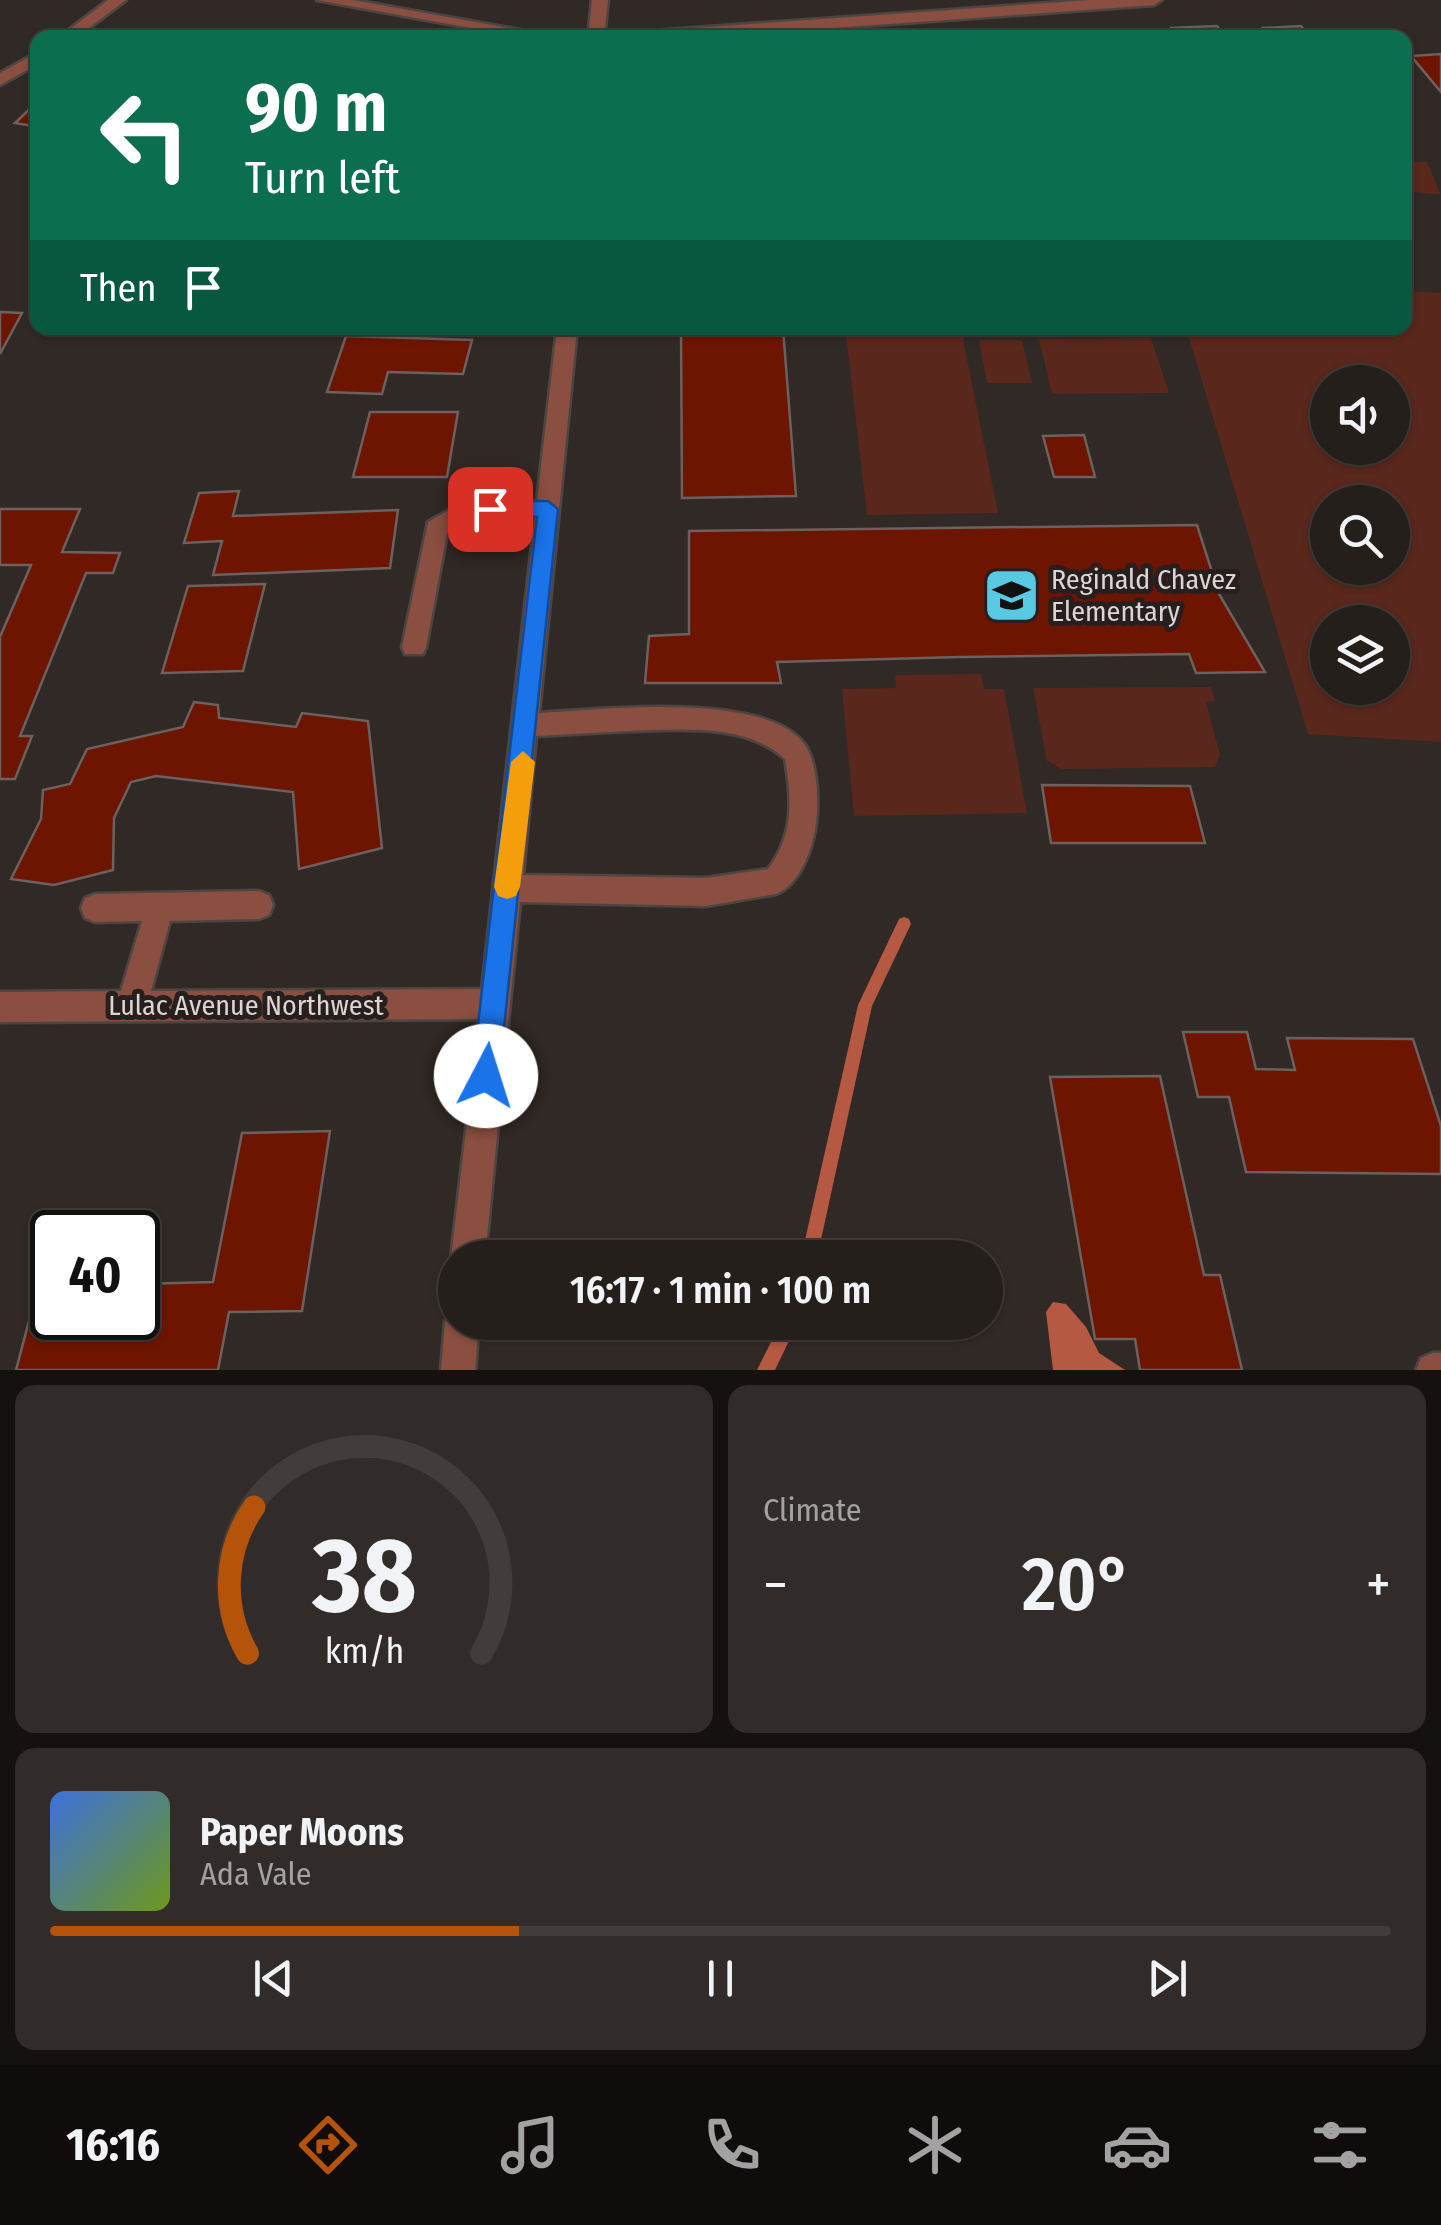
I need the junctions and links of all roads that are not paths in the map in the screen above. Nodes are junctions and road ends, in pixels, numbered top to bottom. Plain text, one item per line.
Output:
1 (118, 0) edge
2 (325, 0) edge
3 (600, 0) edge
4 (1154, 0) edge
5 (76, 30) edge
6 (508, 30) edge
7 (597, 30) edge
8 (736, 30) edge
9 (30, 61) edge
10 (0, 80) edge
11 (566, 335) edge
12 (548, 509) junction
13 (414, 647) dead end
14 (526, 725) junction
15 (507, 888) junction
16 (259, 905) dead end
17 (160, 907) junction
18 (95, 908) dead end
19 (492, 1004) junction
20 (0, 1006) edge
21 (132, 1006) junction
22 (470, 1240) edge
23 (460, 1340) edge
24 (458, 1370) edge

1 - 5 street
2 - 6 street
3 - 7 street
4 - 8 street
9 - 10 street
11 - 12 street
12 - 13 street
12 - 14 street
14 - 15 street
14 - 15 street
15 - 19 street
16 - 17 street
17 - 18 street
17 - 21 street
19 - 21 street, Lulac Avenue Northwest
19 - 22 street
20 - 21 street, Lulac Avenue Northwest
23 - 24 street

